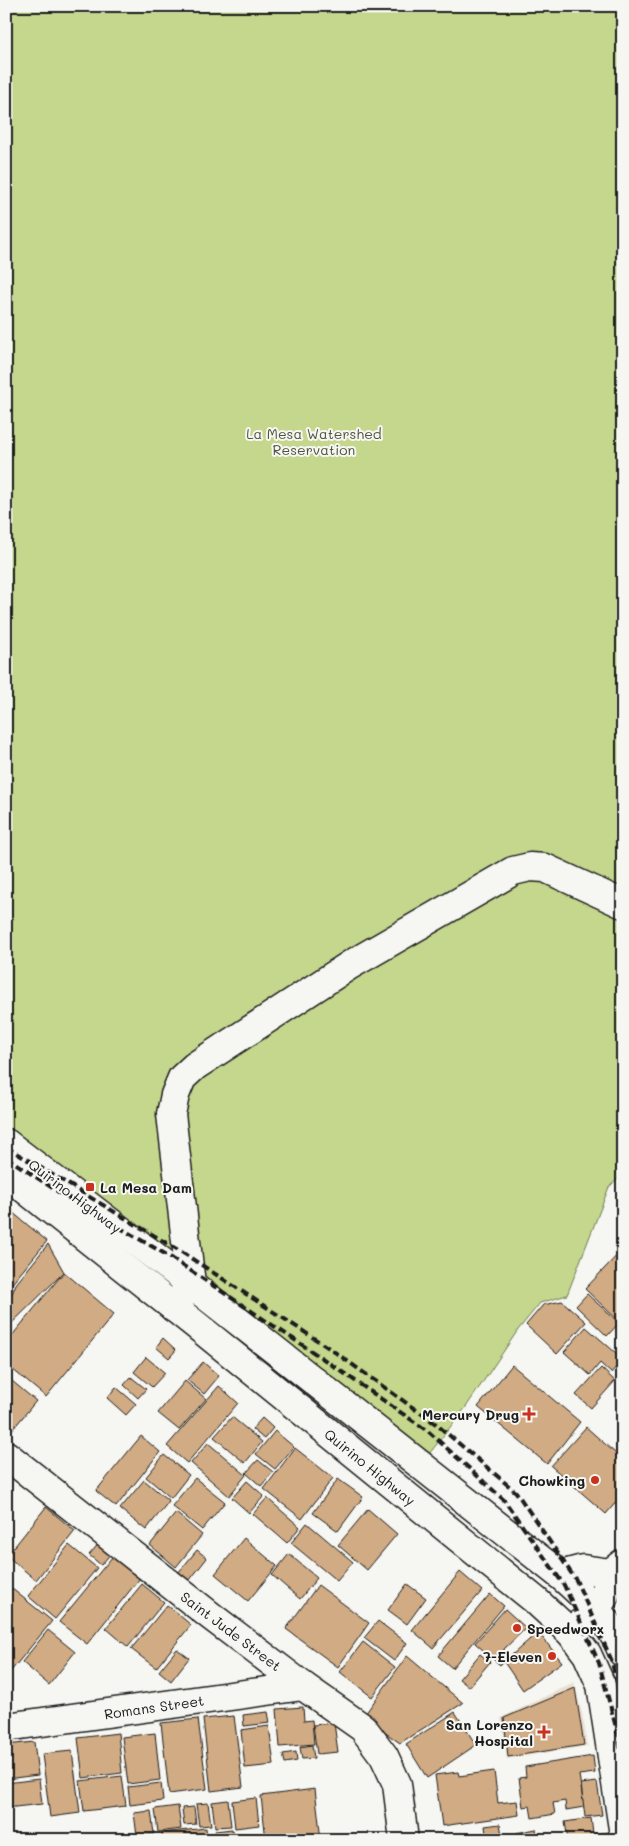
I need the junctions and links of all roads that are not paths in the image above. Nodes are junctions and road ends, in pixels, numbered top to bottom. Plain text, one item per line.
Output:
1 (623, 904) edge
2 (6, 1142) edge
3 (6, 1174) edge
4 (192, 1284) junction
5 (174, 1308) junction
6 (6, 1455) edge
7 (617, 1570) edge
8 (560, 1575) junction
9 (596, 1608) junction
10 (571, 1633) junction
11 (623, 1653) edge
12 (302, 1686) junction
13 (9, 1724) edge
14 (623, 1829) edge
15 (404, 1840) edge

1 - 4 street
2 - 4 street, Quirino Highway
3 - 5 street, Quirino Highway
4 - 5 street
4 - 8 street, Quirino Highway
5 - 10 street, Quirino Highway
6 - 12 street, Saint Jude Street
7 - 8 street
7 - 9 street
8 - 9 street, Quirino Highway
9 - 10 street
9 - 11 street, Quirino Highway
10 - 14 street, Quirino Highway
12 - 13 street, Romans Street
12 - 15 street, Saint Jude Street

